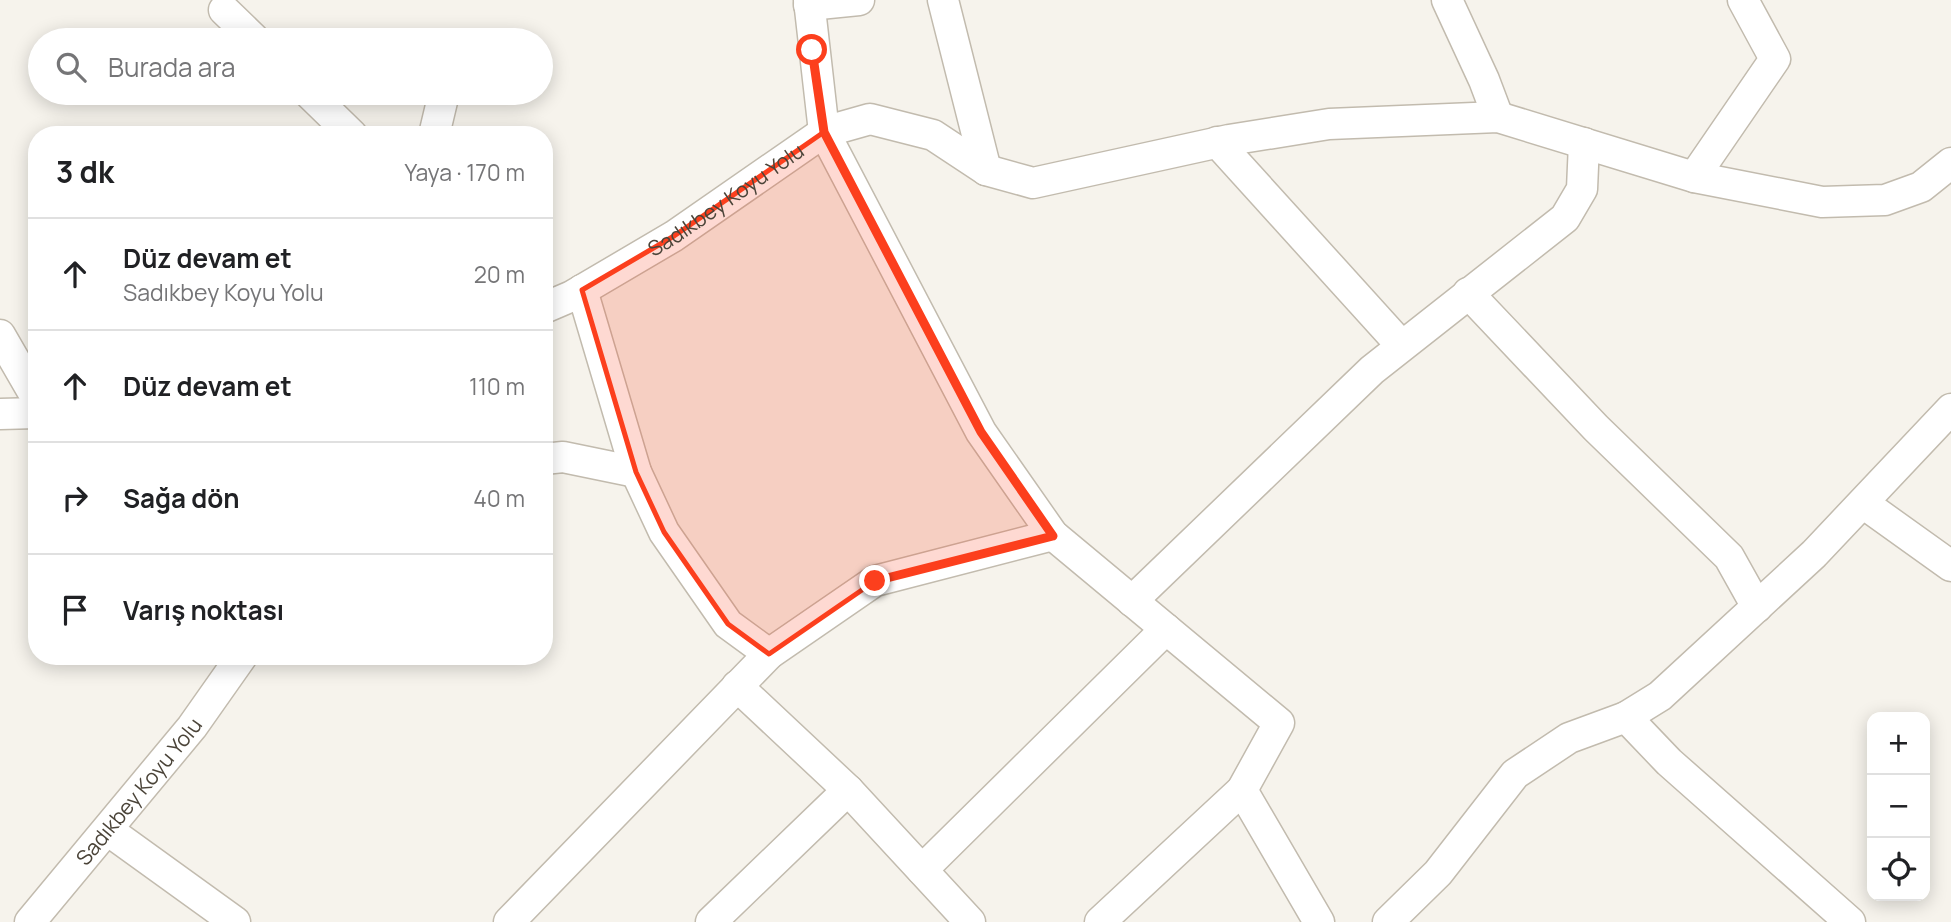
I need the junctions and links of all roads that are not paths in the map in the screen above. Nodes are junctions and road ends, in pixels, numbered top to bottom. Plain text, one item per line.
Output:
1 (859, 0) edge
2 (943, 0) edge
3 (1447, 0) edge
4 (1744, 0) edge
5 (809, 2) edge
6 (224, 10) dead end
7 (243, 28) edge
8 (321, 105) edge
9 (441, 105) edge
10 (1498, 117) junction
11 (343, 126) edge
12 (436, 126) edge
13 (824, 132) junction
14 (1217, 142) junction
15 (1584, 144) junction
16 (1951, 163) edge
17 (986, 170) junction
18 (1694, 177) junction
19 (582, 290) junction
20 (1468, 293) junction
21 (553, 304) edge
22 (0, 335) edge
23 (1401, 345) junction
24 (28, 383) edge
25 (1951, 409) edge
26 (28, 413) edge
27 (0, 414) edge
28 (553, 458) edge
29 (636, 472) junction
30 (1863, 503) junction
31 (1053, 536) junction
32 (1951, 566) edge
33 (1132, 601) junction
34 (1757, 607) junction
35 (1166, 629) junction
36 (769, 654) junction
37 (236, 665) edge
38 (737, 686) junction
39 (1626, 718) junction
40 (848, 790) junction
41 (1242, 790) junction
42 (109, 831) junction
43 (922, 870) junction
44 (30, 922) edge
45 (235, 922) edge
46 (509, 922) edge
47 (710, 922) edge
48 (970, 922) edge
49 (1100, 922) edge
50 (1319, 922) edge
51 (1388, 922) edge
52 (1850, 922) edge

1 - 5 street
2 - 17 street
3 - 10 street
4 - 18 street
5 - 13 street, Sadıkbey Koyu Yolu
6 - 7 street
8 - 11 street
9 - 12 street
10 - 14 street
10 - 15 street
13 - 17 street
13 - 19 street, Sadıkbey Koyu Yolu
13 - 31 street
14 - 17 street
14 - 23 street
15 - 18 street
15 - 20 street
16 - 18 street
19 - 21 street, Sadıkbey Koyu Yolu
19 - 29 street
20 - 23 street
20 - 34 street
22 - 24 street
23 - 33 street
25 - 30 street
26 - 27 street
28 - 29 street
29 - 36 street
30 - 32 street
30 - 34 street
31 - 33 street
31 - 36 street
33 - 35 street
34 - 39 street
35 - 41 street
35 - 43 street
36 - 38 street
37 - 42 street, Sadıkbey Koyu Yolu
38 - 40 street
38 - 46 street
39 - 51 street
39 - 52 street
40 - 43 street
40 - 47 street
41 - 49 street
41 - 50 street
42 - 44 street, Sadıkbey Koyu Yolu
42 - 45 street
43 - 48 street

